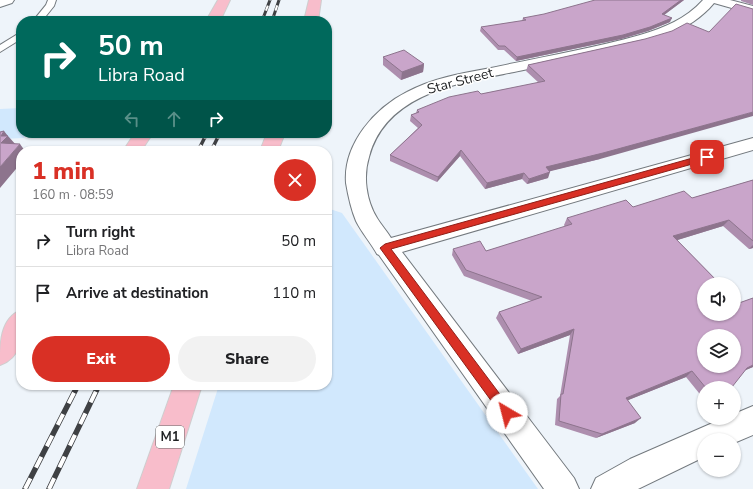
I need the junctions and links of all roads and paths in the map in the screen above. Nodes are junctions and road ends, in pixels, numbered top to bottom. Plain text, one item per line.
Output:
1 (8, 0) edge
2 (52, 0) edge
3 (224, 0) edge
4 (315, 0) edge
5 (710, 0) edge
6 (715, 0) edge
7 (0, 3) edge
8 (753, 10) edge
9 (41, 16) edge
10 (216, 16) edge
11 (312, 16) edge
12 (16, 38) edge
13 (0, 48) edge
14 (753, 144) edge
15 (385, 248) junction
16 (16, 329) edge
17 (0, 353) edge
18 (186, 390) edge
19 (753, 420) edge
20 (724, 433) edge
21 (697, 445) edge
22 (152, 489) edge
23 (563, 489) edge
24 (607, 489) edge

1 - 7 street
2 - 9 lane
3 - 10 highway
4 - 11 highway
5 - 15 street, Star Street
6 - 8 street
12 - 13 lane
14 - 15 street
15 - 23 street, Star Street
16 - 17 highway
18 - 22 highway, M1
19 - 20 street
21 - 24 street

